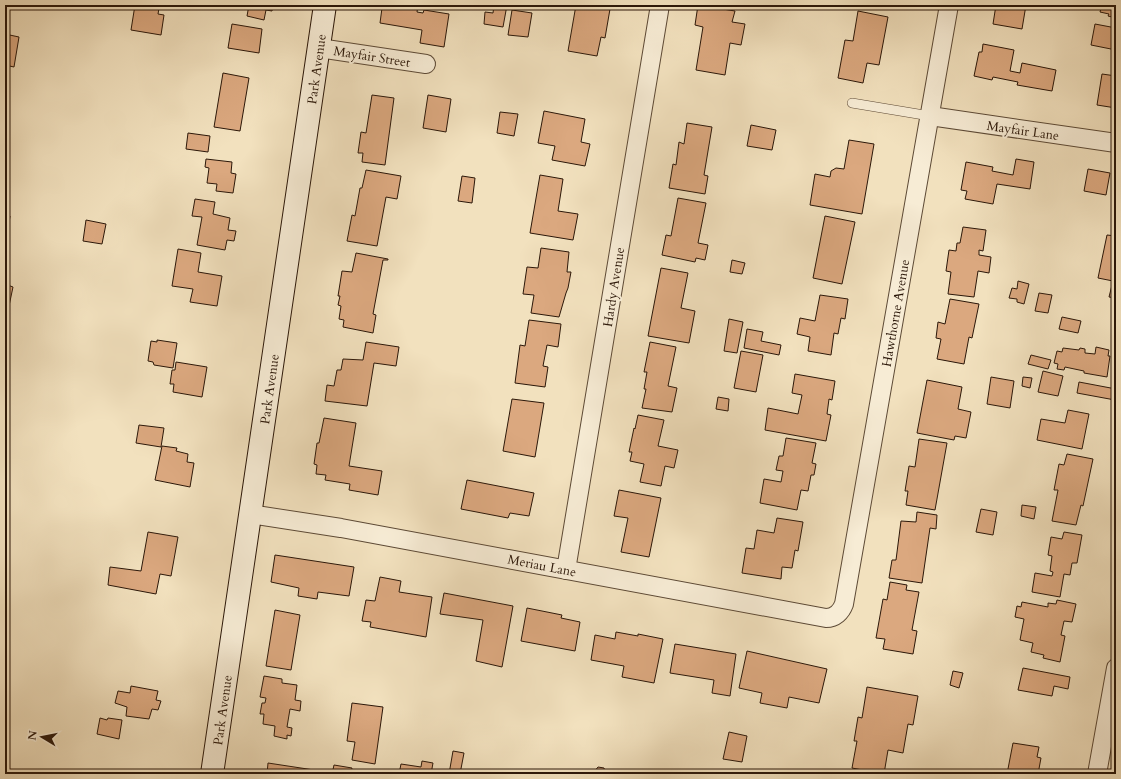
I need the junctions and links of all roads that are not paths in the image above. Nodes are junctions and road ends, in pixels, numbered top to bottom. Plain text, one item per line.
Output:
1 (325, 5) edge
2 (660, 5) edge
3 (949, 5) edge
4 (319, 48) junction
5 (426, 64) dead end
6 (852, 103) dead end
7 (930, 116) junction
8 (1116, 143) edge
9 (250, 514) junction
10 (566, 570) junction
11 (833, 617) joint
12 (1116, 668) edge
13 (212, 774) edge
14 (1098, 774) edge

1 - 4 street, Park Avenue
2 - 10 street, Hardy Avenue
3 - 7 street, Hawthorne Avenue
4 - 5 street, Mayfair Street
4 - 9 street, Park Avenue
6 - 7 lane
7 - 8 street, Mayfair Lane
7 - 11 street, Hawthorne Avenue
9 - 10 street, Meriau Lane
9 - 13 street, Park Avenue
10 - 11 street, Meriau Lane
12 - 14 street

